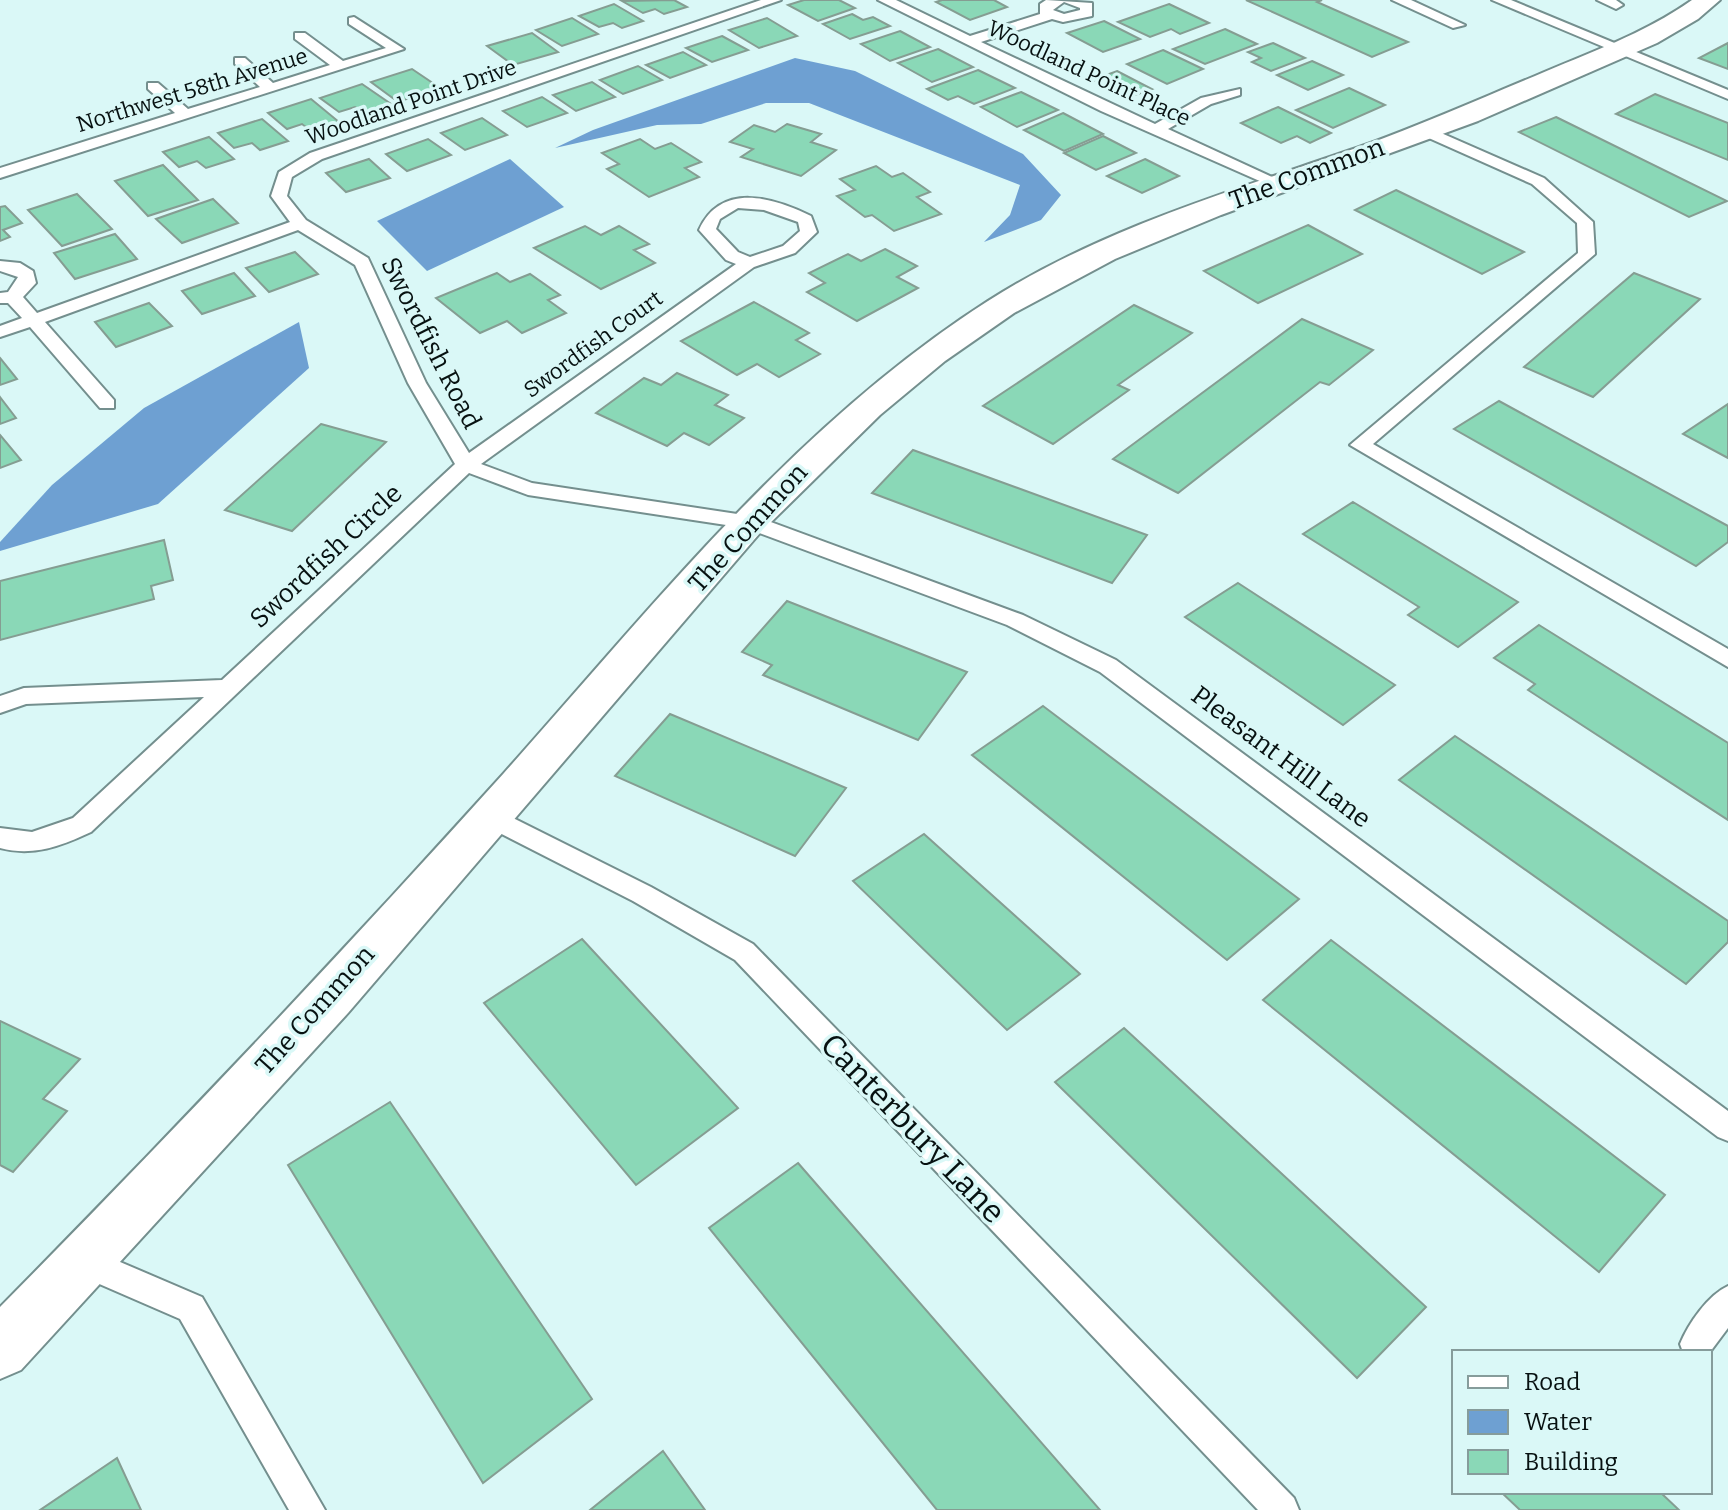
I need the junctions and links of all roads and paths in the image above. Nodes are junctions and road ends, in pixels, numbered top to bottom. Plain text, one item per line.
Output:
1 (774, 0) edge
2 (885, 0) edge
3 (1059, 0) edge
4 (1069, 0) edge
5 (1399, 0) edge
6 (1499, 0) edge
7 (1708, 0) edge
8 (1050, 15) junction
9 (354, 21) dead end
10 (1458, 25) dead end
11 (300, 36) dead end
12 (969, 41) junction
13 (1617, 51) junction
14 (240, 61) dead end
15 (341, 67) junction
16 (153, 86) dead end
17 (271, 89) junction
18 (1235, 92) dead end
19 (1728, 95) edge
20 (186, 115) junction
21 (1156, 130) junction
22 (1427, 132) junction
23 (0, 173) edge
24 (1277, 183) junction
25 (300, 224) junction
26 (748, 263) junction
27 (0, 266) edge
28 (6, 298) edge
29 (34, 320) junction
30 (0, 332) edge
31 (107, 404) dead end
32 (466, 465) junction
33 (750, 522) junction
34 (1728, 659) edge
35 (225, 688) junction
36 (0, 705) edge
37 (491, 817) junction
38 (0, 838) edge
39 (1728, 1128) edge
40 (85, 1262) junction
41 (1728, 1302) edge
42 (1696, 1344) dead end
43 (0, 1349) edge
44 (308, 1510) edge
45 (1282, 1510) edge

1 - 25 lane, Woodland Point Drive
2 - 12 lane, Woodland Point Place
3 - 8 lane
4 - 8 lane
5 - 10 lane
6 - 13 lane
7 - 13 street, The Common
8 - 12 lane
9 - 15 lane, Northwest 58th Avenue
11 - 15 lane
12 - 21 lane, Woodland Point Place
13 - 19 lane
13 - 22 street, The Common
14 - 17 lane
15 - 17 lane, Northwest 58th Avenue
16 - 20 lane
17 - 20 lane, Northwest 58th Avenue
18 - 21 lane
20 - 23 lane, Northwest 58th Avenue
21 - 24 lane, Woodland Point Place
22 - 24 street, The Common
22 - 34 lane
24 - 33 street, The Common
25 - 29 lane
25 - 32 lane, Swordfish Road
26 - 26 lane
26 - 32 lane, Swordfish Court
27 - 28 lane
28 - 29 lane
29 - 30 lane
29 - 31 lane
32 - 33 lane, Swordfish Road
32 - 35 lane, Swordfish Circle
33 - 37 street, The Common
33 - 39 lane, Pleasant Hill Lane
35 - 36 lane
35 - 38 lane, Swordfish Circle
37 - 40 street, The Common
37 - 45 lane, Canterbury Lane
40 - 43 street, The Common
40 - 44 lane
41 - 42 lane

